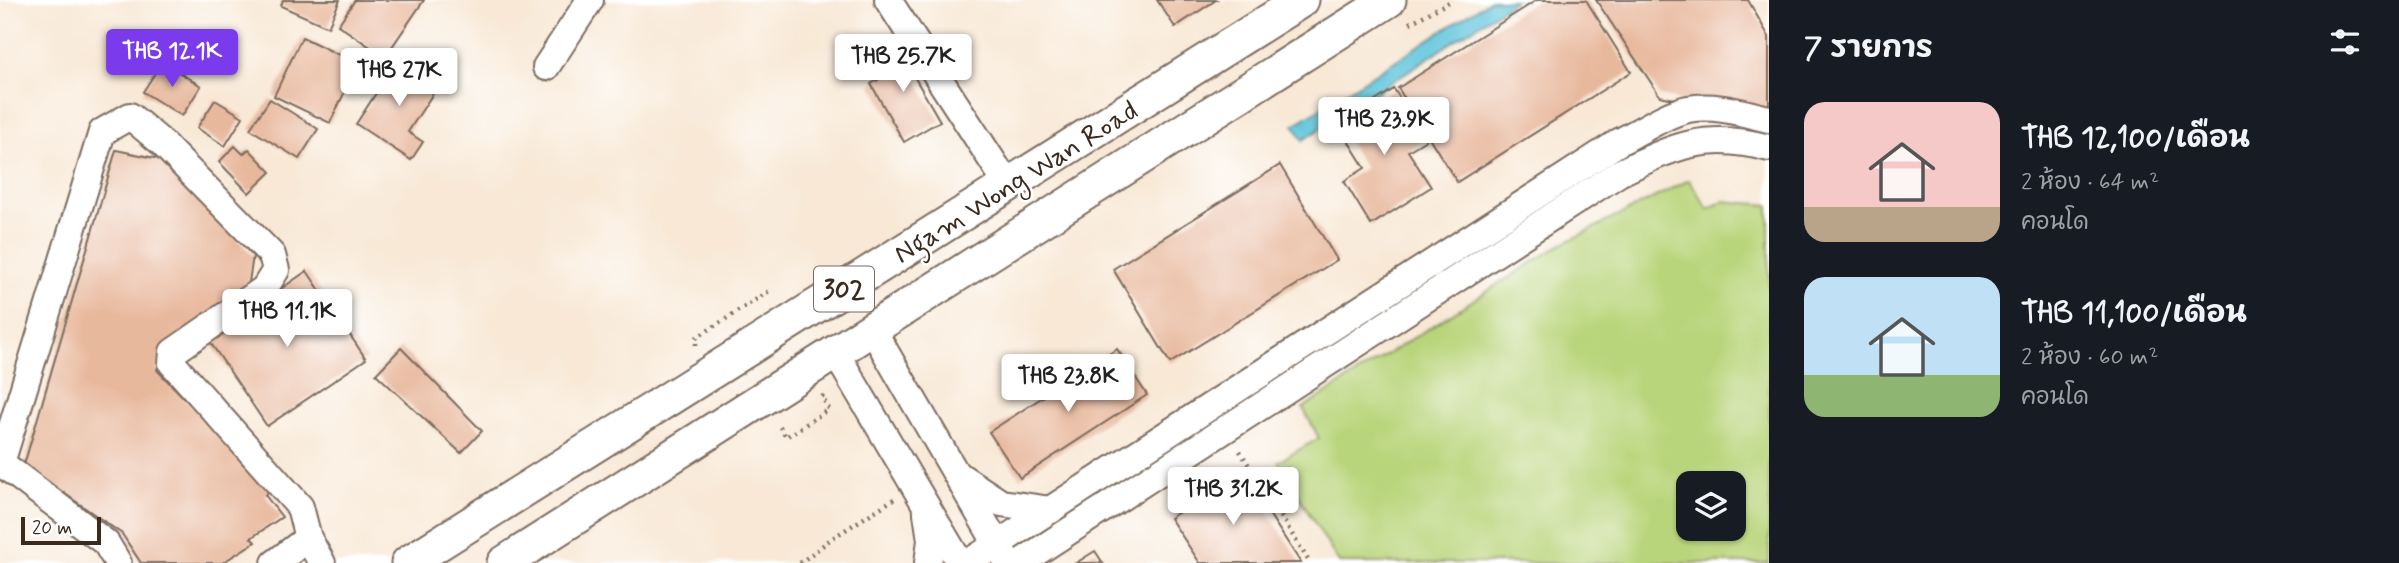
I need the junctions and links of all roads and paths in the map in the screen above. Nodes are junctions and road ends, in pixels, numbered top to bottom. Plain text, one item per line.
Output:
1 (590, 0) edge
2 (887, 0) edge
3 (1389, 0) edge
4 (1411, 0) edge
5 (1293, 4) edge
6 (1304, 54) junction
7 (546, 67) dead end
8 (1769, 118) edge
9 (1769, 148) edge
10 (1008, 185) junction
11 (771, 290) dead end
12 (872, 329) junction
13 (696, 345) dead end
14 (835, 352) junction
15 (828, 393) dead end
16 (780, 427) dead end
17 (1235, 441) dead end
18 (956, 473) junction
19 (897, 497) dead end
20 (926, 506) junction
21 (1051, 510) junction
22 (308, 538) junction
23 (1002, 554) edge
24 (118, 563) edge
25 (275, 563) edge
26 (322, 563) edge
27 (408, 563) edge
28 (504, 563) edge
29 (800, 563) edge
30 (928, 563) edge
31 (960, 563) edge
32 (968, 563) edge
33 (1020, 563) edge
34 (1310, 563) edge

1 - 7 street
2 - 10 street
3 - 6 main road, Ngam Wong Wan Road / 302
4 - 6 main road
5 - 10 main road, Ngam Wong Wan Road / 302
6 - 12 main road, Ngam Wong Wan Road / 302
8 - 21 street
9 - 33 street
10 - 27 main road, Ngam Wong Wan Road / 302
11 - 13 path
12 - 14 main road, Ngam Wong Wan Road / 302
12 - 18 street
14 - 20 street
14 - 28 main road, Ngam Wong Wan Road / 302
15 - 16 path
17 - 34 path
18 - 21 street
18 - 23 street
19 - 29 path
20 - 30 street
20 - 31 street
21 - 23 street
22 - 24 street
22 - 25 street
22 - 26 street
23 - 32 street

